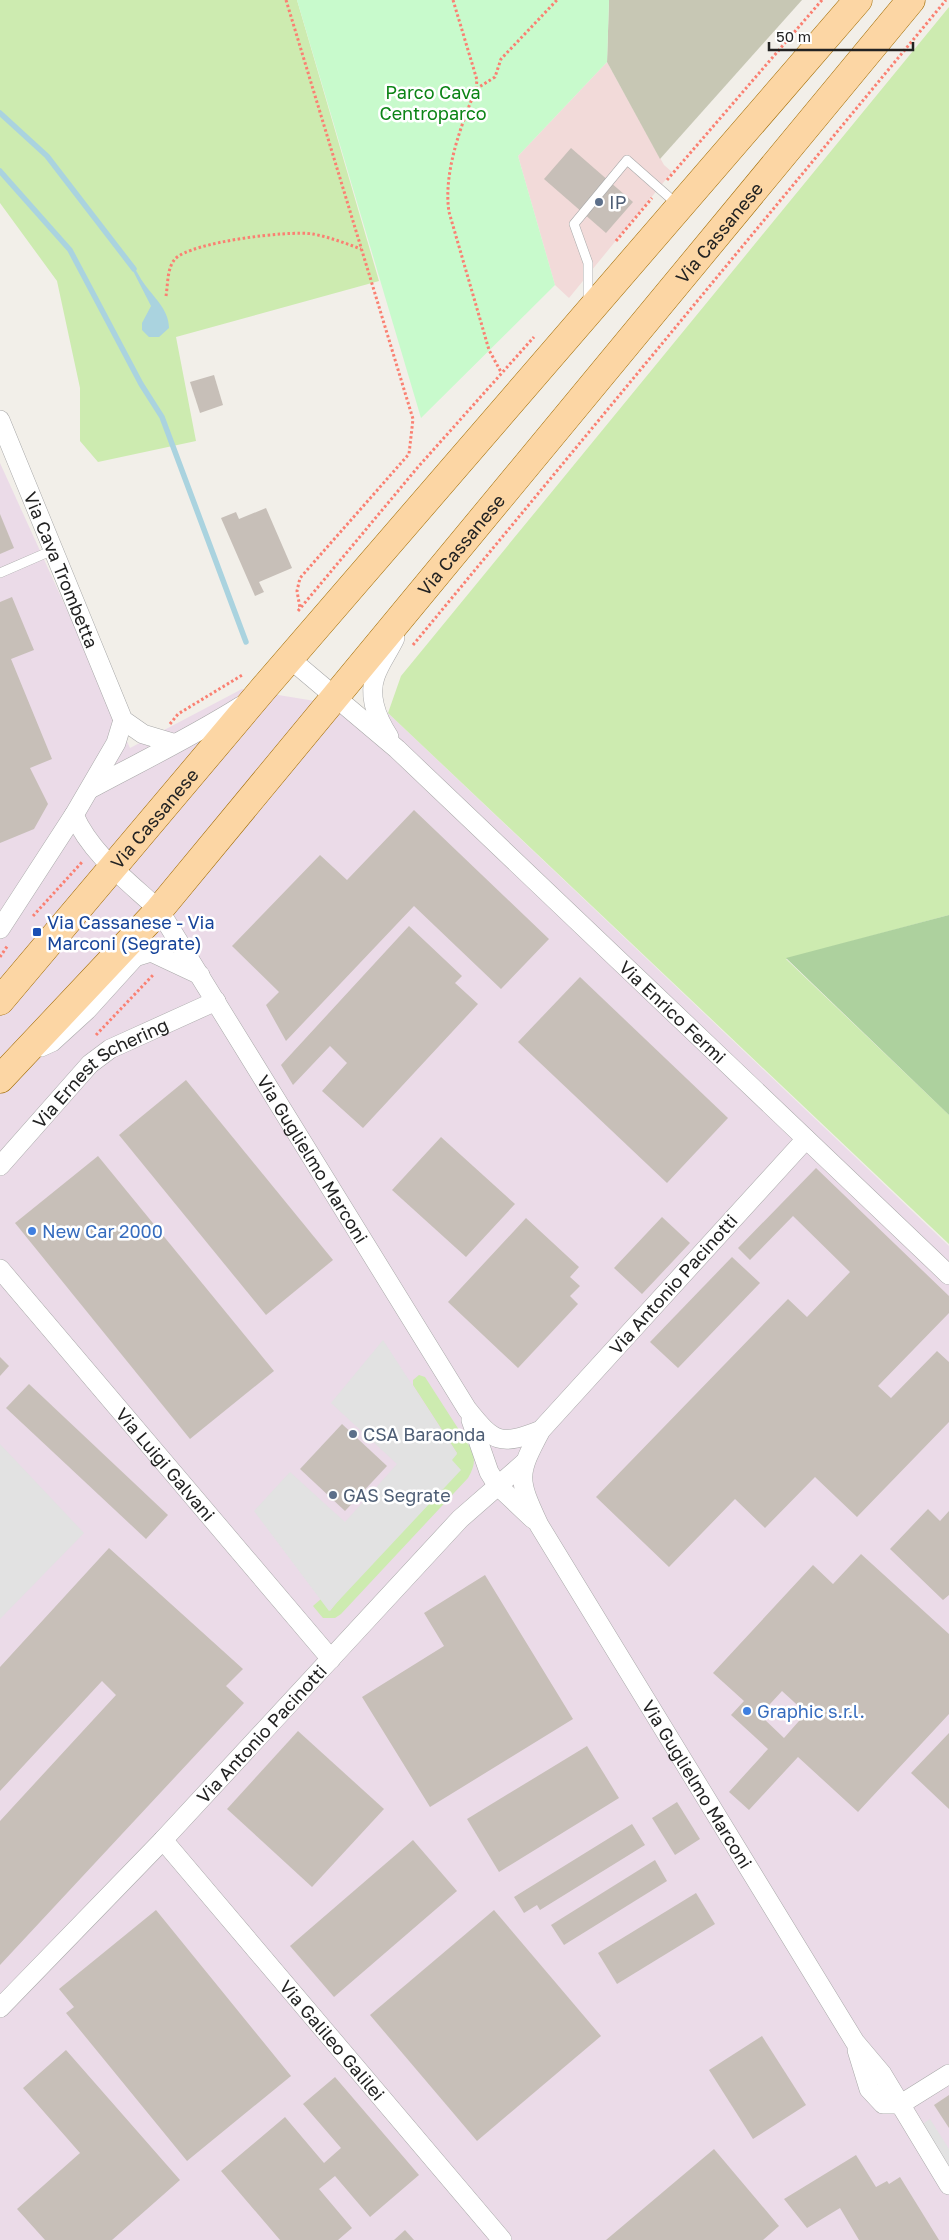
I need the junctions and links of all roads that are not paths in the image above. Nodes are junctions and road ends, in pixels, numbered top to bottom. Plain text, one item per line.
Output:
1 (858, 0) edge
2 (911, 0) edge
3 (680, 206) junction
4 (588, 313) junction
5 (0, 420) edge
6 (53, 550) junction
7 (0, 573) edge
8 (406, 608) junction
9 (297, 650) junction
10 (252, 684) junction
11 (334, 696) junction
12 (123, 720) junction
13 (173, 744) junction
14 (397, 749) junction
15 (88, 790) junction
16 (74, 815) junction
17 (104, 857) junction
18 (159, 910) junction
19 (4, 927) edge
20 (200, 975) junction
21 (216, 1001) junction
22 (0, 1002) edge
23 (22, 1055) junction
24 (0, 1078) edge
25 (806, 1139) junction
26 (0, 1166) edge
27 (0, 1269) edge
28 (949, 1275) edge
29 (467, 1409) junction
30 (541, 1430) junction
31 (524, 1462) junction
32 (497, 1485) junction
33 (539, 1524) junction
34 (331, 1659) junction
35 (163, 1840) junction
36 (0, 2008) edge
37 (949, 2074) edge
38 (901, 2104) junction
39 (949, 2184) edge
40 (502, 2240) edge

1 - 3 main road, Via Cassanese
2 - 8 main road, Via Cassanese
3 - 4 main road, Via Cassanese
3 - 4 lane
4 - 9 main road, Via Cassanese
5 - 6 street, Via Cava Trombetta
6 - 7 lane
6 - 12 street, Via Cava Trombetta
8 - 11 main road, Via Cassanese
8 - 14 street, Via Enrico Fermi
9 - 10 main road, Via Cassanese
9 - 11 street, Via Enrico Fermi
10 - 13 street
10 - 17 main road, Via Cassanese
11 - 14 street, Via Enrico Fermi
11 - 18 main road, Via Cassanese
12 - 13 street
12 - 15 street
13 - 15 street
14 - 25 street, Via Enrico Fermi
15 - 16 street
16 - 17 street, Via Guglielmo Marconi
16 - 19 street
17 - 18 street, Via Guglielmo Marconi
17 - 22 main road, Via Cassanese
18 - 20 street, Via Guglielmo Marconi
18 - 23 main road, Via Cassanese
20 - 21 street, Via Guglielmo Marconi
20 - 23 street
21 - 26 street, Via Ernest Schering
21 - 29 street, Via Guglielmo Marconi
23 - 24 main road, Via Cassanese
25 - 28 street, Via Enrico Fermi
25 - 30 street, Via Antonio Pacinotti
27 - 34 street, Via Luigi Galvani
29 - 30 street, Via Guglielmo Marconi
29 - 32 street, Via Guglielmo Marconi
30 - 31 street, Via Guglielmo Marconi
31 - 32 street, Via Antonio Pacinotti
31 - 33 street, Via Guglielmo Marconi
32 - 33 street, Via Guglielmo Marconi
32 - 34 street, Via Antonio Pacinotti
33 - 38 street, Via Guglielmo Marconi
34 - 35 street, Via Antonio Pacinotti
35 - 36 street, Via Antonio Pacinotti
35 - 40 street, Via Galileo Galilei
37 - 38 street
38 - 39 street, Via Guglielmo Marconi

